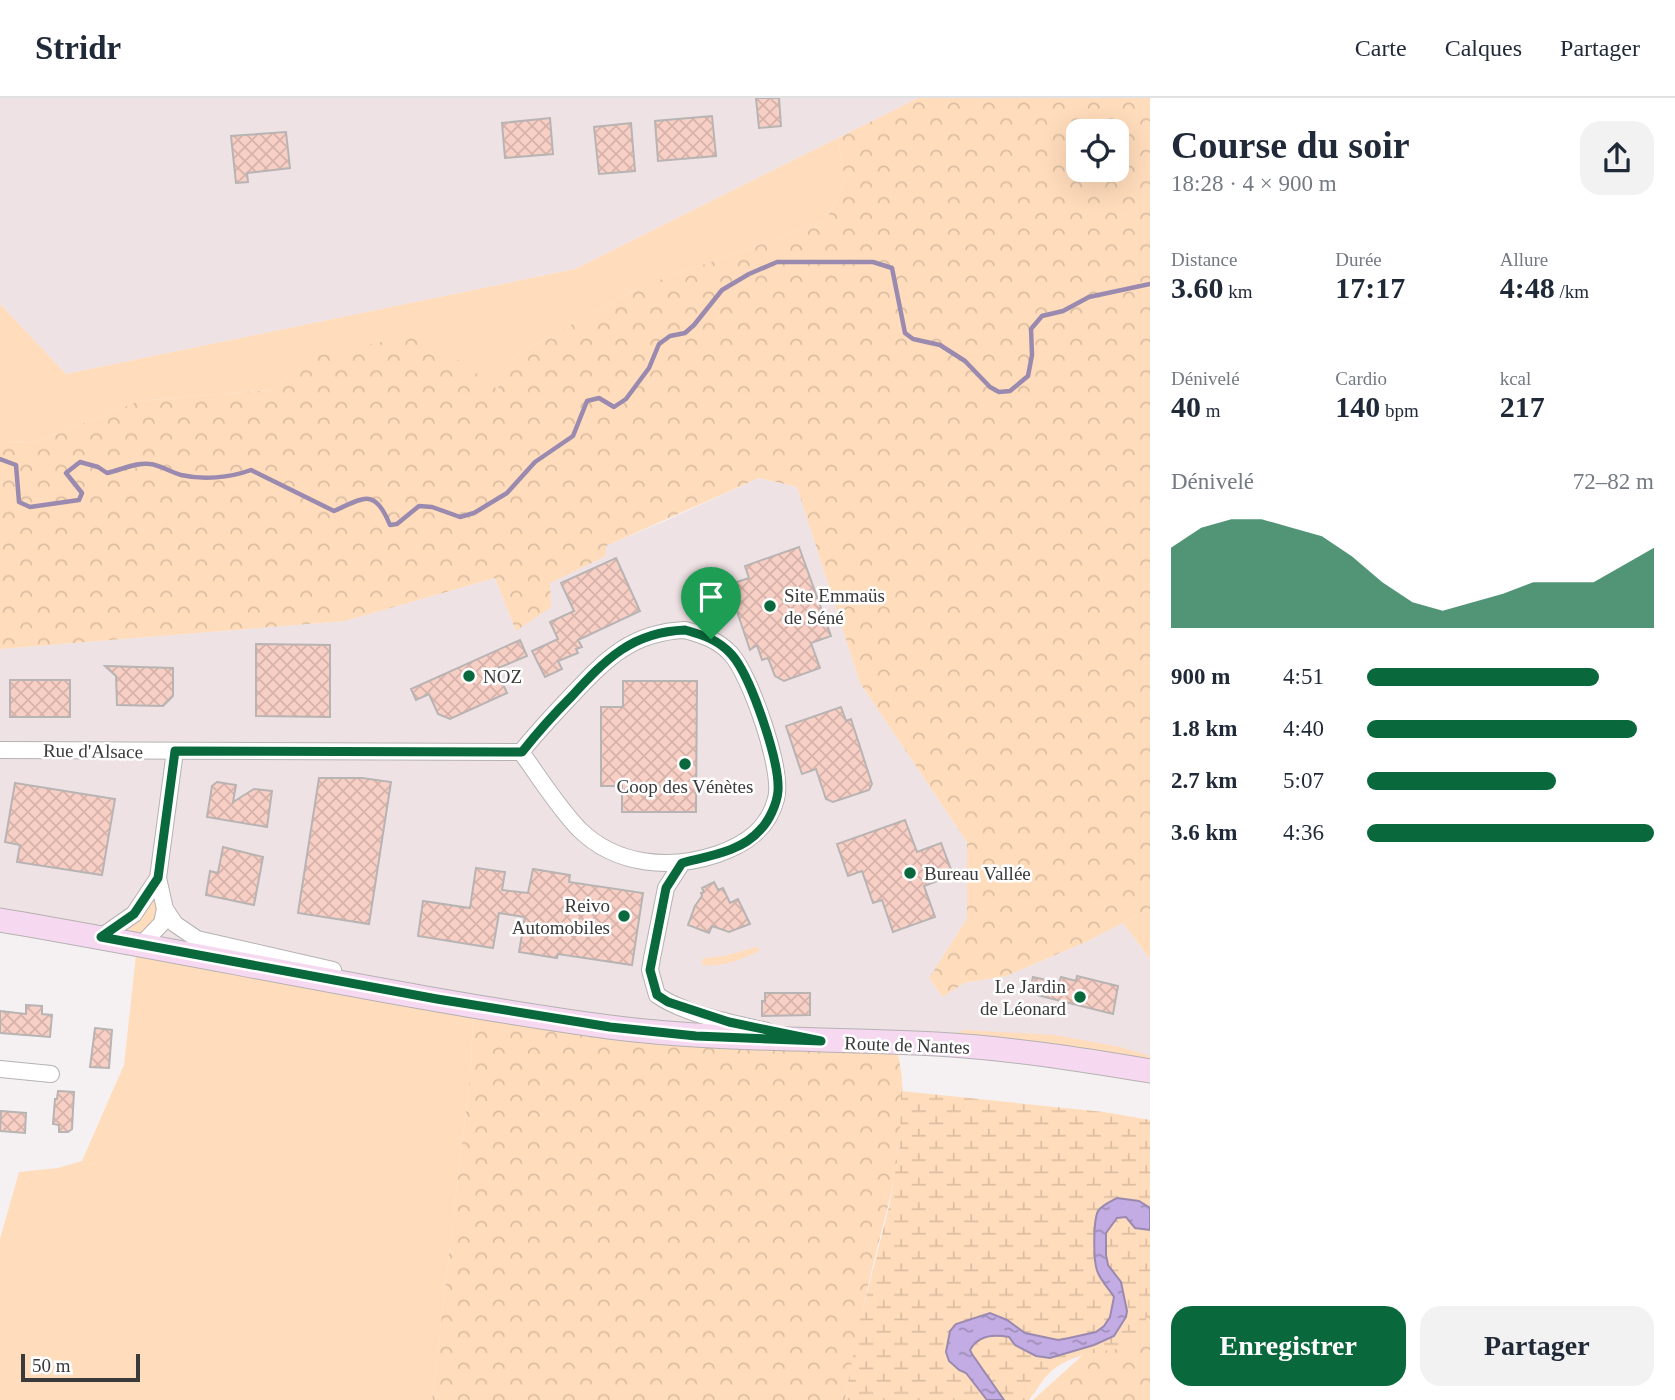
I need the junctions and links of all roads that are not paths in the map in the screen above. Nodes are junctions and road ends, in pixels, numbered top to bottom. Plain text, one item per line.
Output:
1 (0, 750) edge
2 (175, 751) junction
3 (522, 752) junction
4 (682, 863) junction
5 (158, 878) junction
6 (165, 909) junction
7 (0, 920) edge
8 (101, 937) junction
9 (141, 945) junction
10 (378, 988) junction
11 (821, 1041) junction
12 (0, 1069) edge
13 (1150, 1070) edge
14 (51, 1074) dead end

1 - 2 street, Rue d'Alsace
2 - 3 street, Rue d'Alsace
2 - 5 street
3 - 4 street
3 - 4 street
4 - 11 street
5 - 6 street
5 - 8 street
6 - 9 street
6 - 10 street
7 - 8 main road, Route de Nantes
8 - 9 main road, Route de Nantes
9 - 10 main road, Route de Nantes
10 - 11 main road, Route de Nantes
11 - 13 main road, Route de Nantes
12 - 14 street

